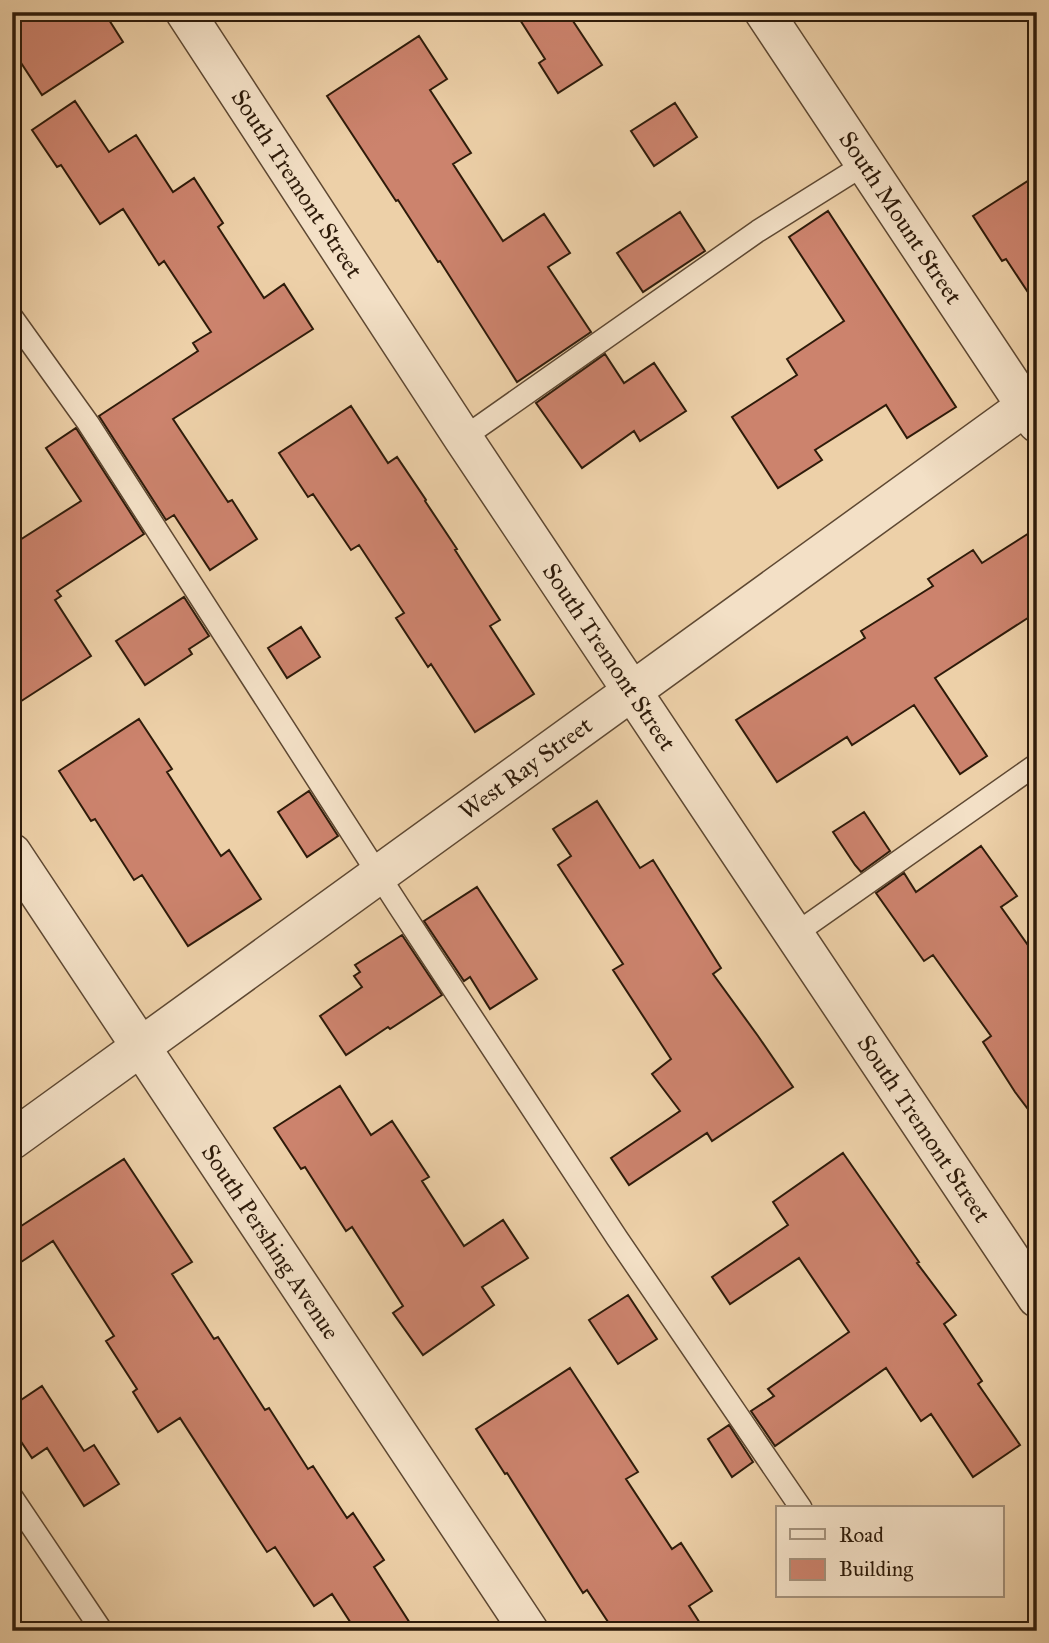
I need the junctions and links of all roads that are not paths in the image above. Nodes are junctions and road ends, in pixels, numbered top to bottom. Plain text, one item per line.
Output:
1 (185, 12) edge
2 (764, 12) edge
3 (865, 164) junction
4 (12, 317) edge
5 (1033, 409) edge
6 (463, 438) junction
7 (633, 692) junction
8 (1037, 764) edge
9 (12, 853) edge
10 (379, 876) junction
11 (795, 934) junction
12 (141, 1047) junction
13 (12, 1140) edge
14 (1037, 1298) edge
15 (12, 1497) edge
16 (800, 1506) edge
17 (102, 1631) edge
18 (529, 1631) edge

1 - 6 street, South Tremont Street
2 - 3 street, South Mount Street
3 - 5 street, South Mount Street
3 - 6 lane
4 - 10 lane
5 - 7 street, West Ray Street
6 - 7 street, South Tremont Street
7 - 10 street, West Ray Street
7 - 11 street, South Tremont Street
8 - 11 lane
9 - 12 street, South Pershing Avenue
10 - 12 street, West Ray Street
10 - 16 lane
11 - 14 street, South Tremont Street
12 - 13 street, West Ray Street
12 - 18 street, South Pershing Avenue
15 - 17 lane

